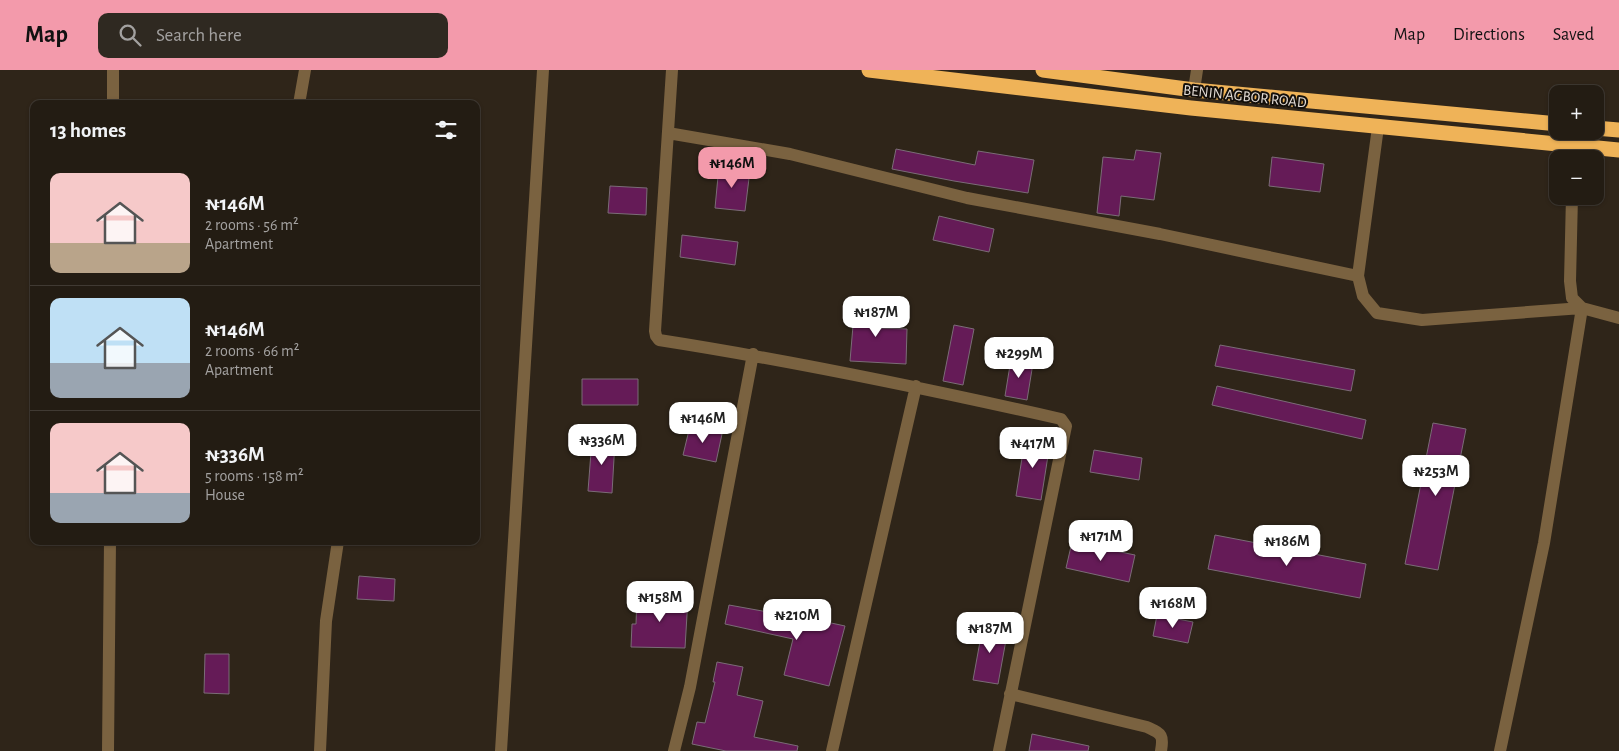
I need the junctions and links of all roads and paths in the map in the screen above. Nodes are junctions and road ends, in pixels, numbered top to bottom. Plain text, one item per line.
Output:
1 (113, 70) edge
2 (305, 70) edge
3 (543, 70) edge
4 (672, 70) edge
5 (869, 70) edge
6 (1043, 70) edge
7 (1197, 70) edge
8 (1067, 72) edge
9 (1194, 90) junction
10 (113, 100) edge
11 (300, 100) edge
12 (1549, 123) edge
13 (1378, 127) junction
14 (1604, 129) edge
15 (1619, 130) edge
16 (668, 134) junction
17 (1550, 150) edge
18 (1619, 150) edge
19 (1604, 151) edge
20 (1572, 205) edge
21 (1358, 276) junction
22 (1582, 308) junction
23 (1619, 318) edge
24 (753, 354) junction
25 (916, 386) junction
26 (110, 545) edge
27 (337, 545) edge
28 (1010, 694) junction
29 (108, 751) edge
30 (320, 751) edge
31 (501, 751) edge
32 (674, 751) edge
33 (832, 751) edge
34 (999, 751) edge
35 (1161, 751) edge
36 (1500, 751) edge

1 - 10 street
2 - 11 street
3 - 31 street
4 - 16 street
5 - 13 highway, BENIN AGBOR ROAD
6 - 8 highway, BENIN AGBOR ROAD
7 - 9 street
8 - 9 highway, BENIN AGBOR ROAD
9 - 12 highway, BENIN AGBOR ROAD
13 - 17 highway, BENIN AGBOR ROAD
13 - 21 street
14 - 15 highway
16 - 21 street
16 - 24 street
18 - 19 highway, BENIN AGBOR ROAD
20 - 22 street
21 - 22 street
22 - 23 street
22 - 36 street
24 - 25 street
24 - 32 street
25 - 28 street
25 - 33 street
26 - 29 street
27 - 30 street
28 - 34 street
28 - 35 street

